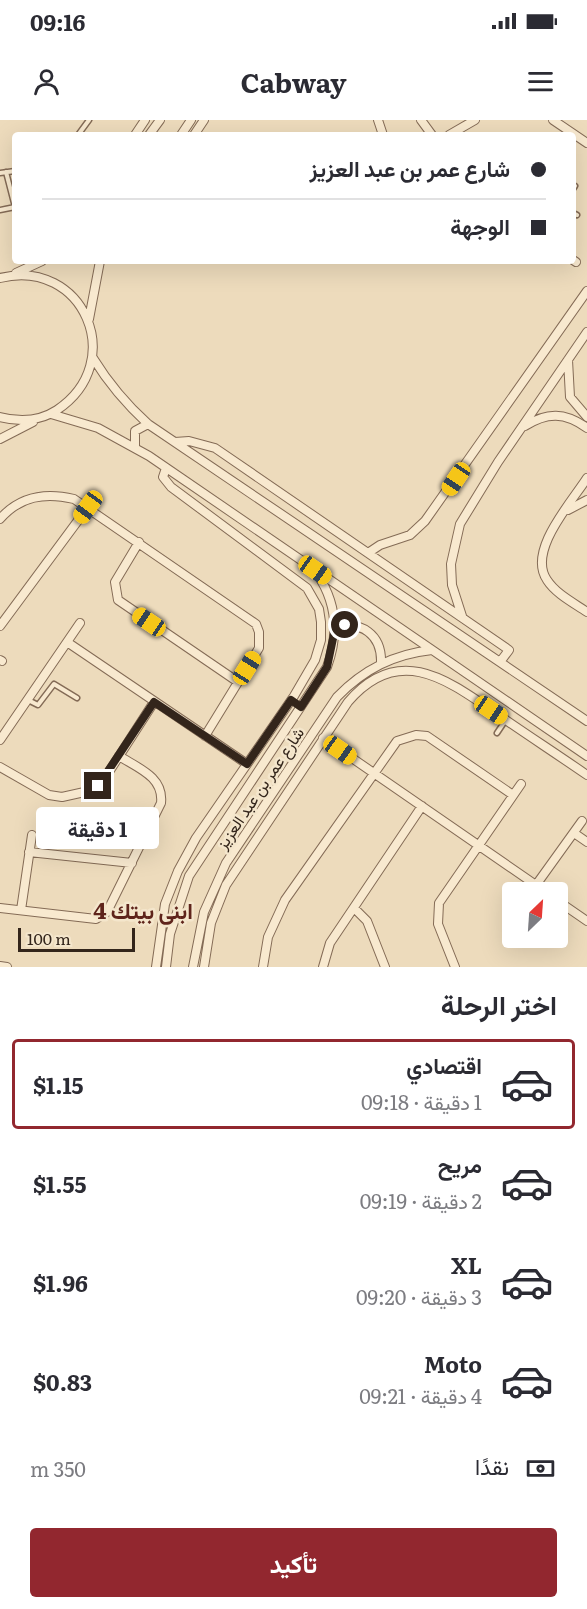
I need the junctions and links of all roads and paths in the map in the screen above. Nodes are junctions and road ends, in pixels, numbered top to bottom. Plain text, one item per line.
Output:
1 (475, 120) edge
2 (553, 120) edge
3 (454, 132) edge
4 (568, 132) edge
5 (12, 171) edge
6 (6, 172) junction
7 (0, 173) edge
8 (12, 195) edge
9 (36, 264) edge
10 (99, 264) edge
11 (12, 275) junction
12 (0, 278) edge
13 (587, 291) edge
14 (89, 321) junction
15 (587, 332) edge
16 (93, 358) junction
17 (568, 360) junction
18 (47, 416) junction
19 (0, 417) edge
20 (587, 417) edge
21 (148, 424) junction
22 (521, 428) junction
23 (587, 428) edge
24 (0, 439) edge
25 (175, 442) junction
26 (135, 447) junction
27 (166, 468) junction
28 (587, 478) edge
29 (587, 500) edge
30 (88, 507) junction
31 (566, 510) junction
32 (0, 519) edge
33 (139, 542) junction
34 (368, 554) junction
35 (315, 570) junction
36 (587, 612) edge
37 (462, 618) junction
38 (80, 623) dead end
39 (0, 626) edge
40 (335, 629) junction
41 (67, 642) junction
42 (432, 650) junction
43 (500, 662) junction
44 (381, 663) junction
45 (238, 682) junction
46 (77, 698) dead end
47 (27, 699) junction
48 (291, 700) junction
49 (154, 702) junction
50 (301, 707) junction
51 (506, 720) junction
52 (587, 722) edge
53 (538, 723) junction
54 (497, 733) dead end
55 (205, 736) junction
56 (529, 736) junction
57 (323, 738) junction
58 (0, 740) edge
59 (119, 756) junction
60 (587, 756) edge
61 (247, 764) junction
62 (0, 767) edge
63 (373, 773) junction
64 (587, 775) edge
65 (521, 784) dead end
66 (275, 790) junction
67 (513, 795) junction
68 (284, 796) junction
69 (422, 806) junction
70 (582, 821) dead end
71 (573, 833) junction
72 (32, 835) dead end
73 (195, 838) junction
74 (587, 842) edge
75 (478, 845) junction
76 (207, 846) junction
77 (29, 852) junction
78 (132, 863) junction
79 (532, 882) edge
80 (538, 882) edge
81 (568, 907) edge
82 (0, 908) edge
83 (354, 908) junction
84 (21, 910) junction
85 (587, 921) edge
86 (161, 923) junction
87 (172, 926) junction
88 (0, 966) edge
89 (7, 967) edge
90 (156, 967) edge
91 (166, 967) edge
92 (193, 967) edge
93 (204, 967) edge
94 (263, 967) edge
95 (323, 967) edge
96 (385, 967) edge
97 (455, 967) edge

1 - 3 street
2 - 4 street
5 - 6 lane
6 - 7 lane
6 - 8 lane
9 - 11 street
10 - 14 street
11 - 12 street
11 - 14 street
13 - 34 street
14 - 16 street
15 - 17 street
16 - 18 street
16 - 21 street
17 - 20 street
17 - 22 street
18 - 19 street
18 - 24 street
18 - 26 street
21 - 25 street
21 - 26 street
22 - 23 street
22 - 37 street
25 - 34 street
25 - 43 street
26 - 27 street
27 - 35 street
27 - 48 street
28 - 31 street
29 - 31 street
30 - 32 street
30 - 33 street
30 - 39 street
31 - 36 street
33 - 45 street
33 - 45 street
34 - 37 street
35 - 40 street, شارع عمر بن عبد العزيز
35 - 42 street
37 - 43 street
38 - 41 street
40 - 44 street
40 - 50 street, شارع عمر بن عبد العزيز
41 - 47 street
41 - 49 street
42 - 44 street, شارع عمر بن عبد العزيز
42 - 53 street
43 - 52 street
44 - 66 street, شارع عمر بن عبد العزيز
45 - 55 street
46 - 47 lane
47 - 58 street
48 - 50 street
48 - 61 street
49 - 55 street
49 - 59 street
50 - 76 street, شارع عمر بن عبد العزيز
51 - 54 lane
51 - 56 street
51 - 57 street
53 - 56 street
53 - 60 street
55 - 61 street
56 - 64 street
57 - 63 street
57 - 68 street
59 - 62 street
59 - 78 street
61 - 73 street
63 - 67 street
63 - 69 street
63 - 94 street
65 - 67 street
66 - 68 street
66 - 92 street, شارع عمر بن عبد العزيز
67 - 75 street
68 - 93 street
69 - 75 street
69 - 83 street
70 - 71 street
71 - 74 street
71 - 80 street
72 - 77 street
73 - 76 street
73 - 86 street
75 - 79 street
75 - 97 street
76 - 87 street, شارع عمر بن عبد العزيز
77 - 78 street
77 - 84 street
78 - 84 street
81 - 85 street
82 - 84 street
83 - 95 street
83 - 96 street
86 - 87 street
86 - 90 street
87 - 91 street, شارع عمر بن عبد العزيز
88 - 89 street

